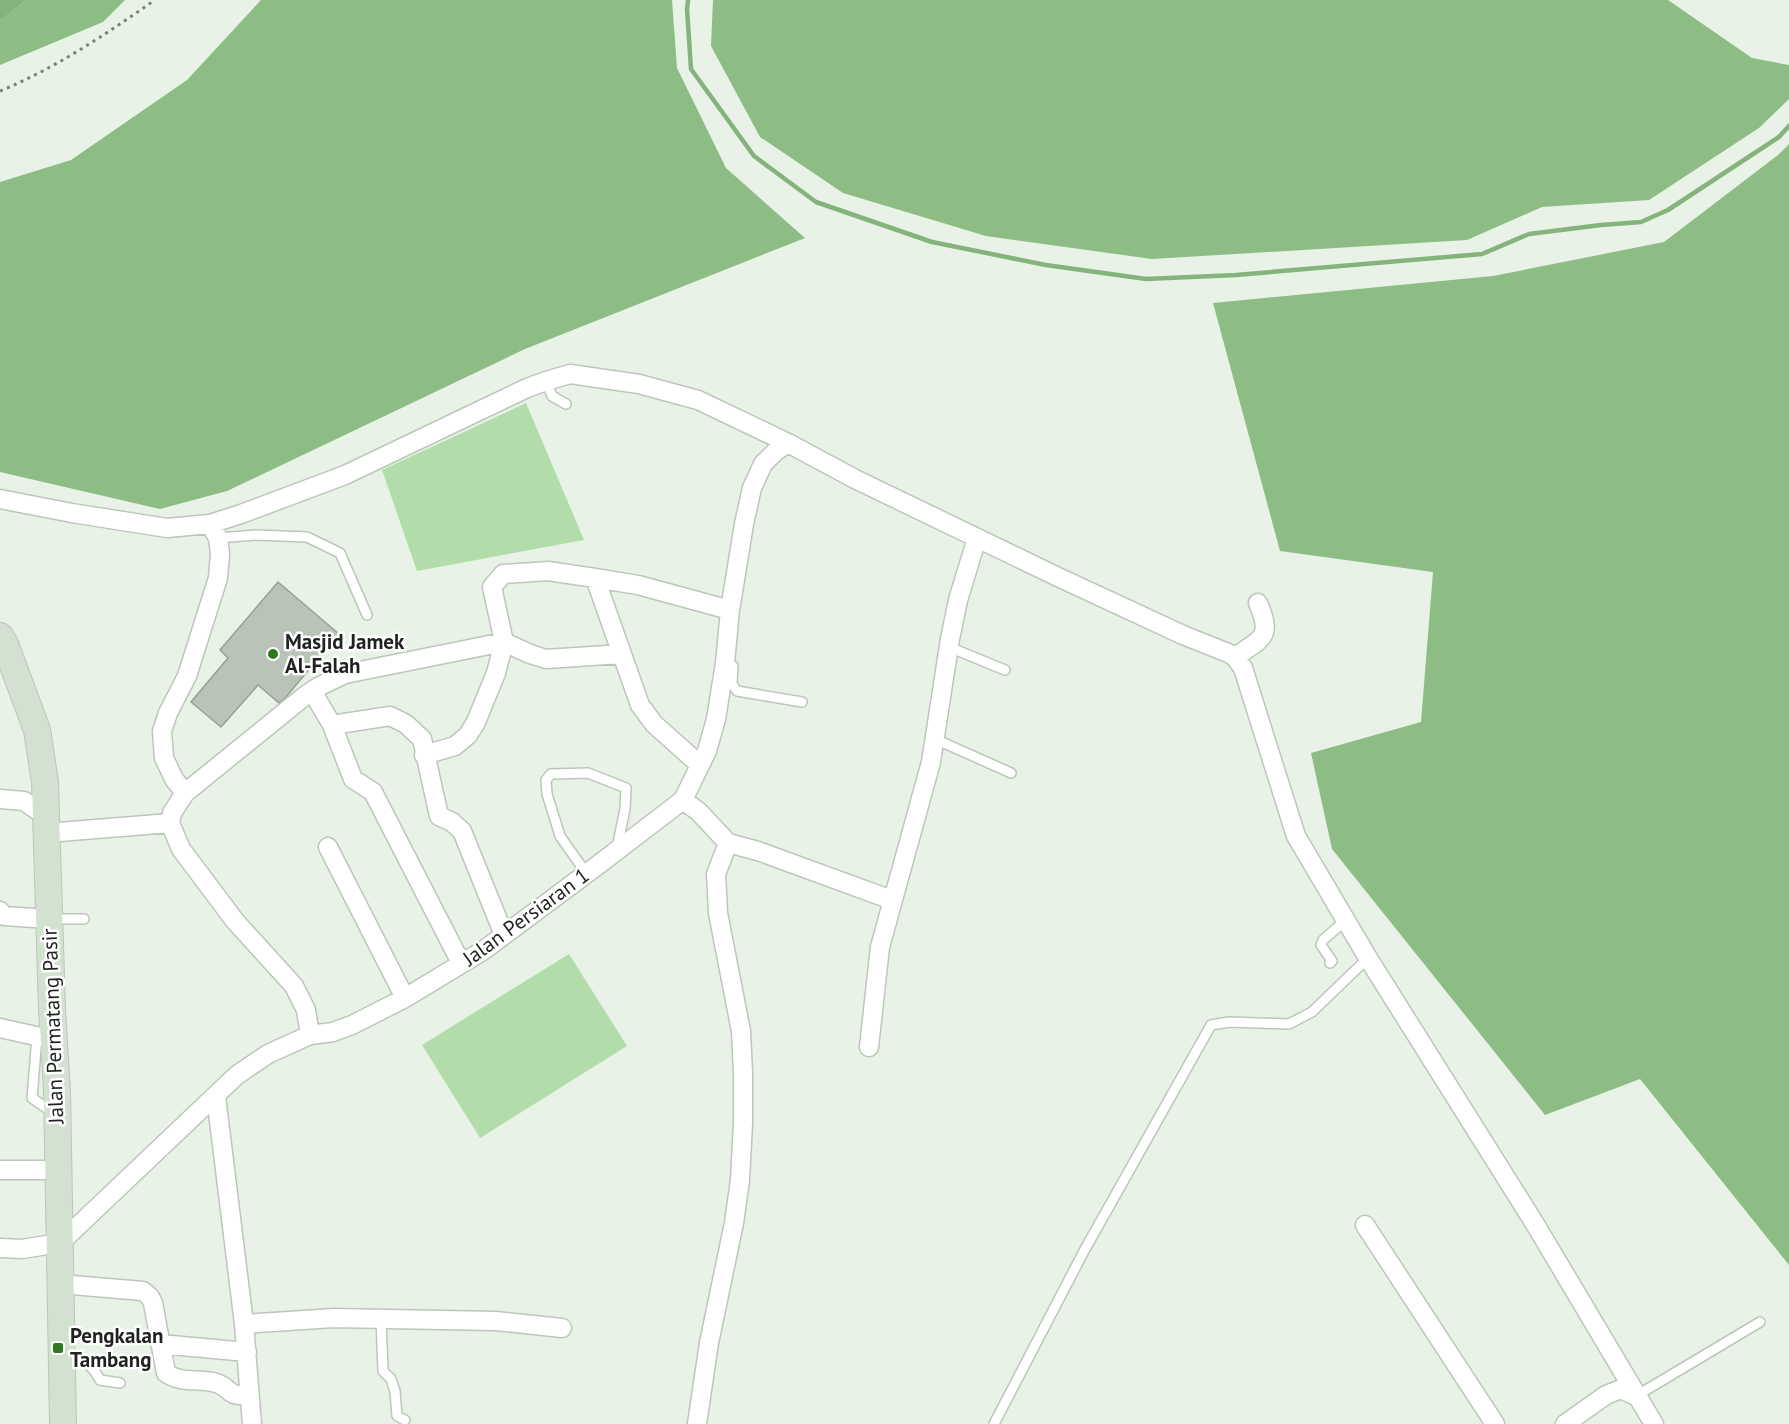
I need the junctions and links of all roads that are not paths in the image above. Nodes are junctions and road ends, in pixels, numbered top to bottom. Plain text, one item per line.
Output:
1 (546, 381) junction
2 (566, 404) dead end
3 (788, 443) junction
4 (0, 499) edge
5 (214, 531) junction
6 (977, 538) junction
7 (595, 578) junction
8 (1258, 603) dead end
9 (730, 610) junction
10 (367, 615) dead end
11 (0, 636) edge
12 (504, 642) junction
13 (948, 647) junction
14 (622, 654) junction
15 (1235, 657) junction
16 (729, 664) junction
17 (1005, 670) dead end
18 (312, 691) junction
19 (802, 702) dead end
20 (332, 725) junction
21 (935, 739) junction
22 (424, 755) junction
23 (700, 765) junction
24 (1011, 773) dead end
25 (185, 793) junction
26 (0, 799) edge
27 (683, 800) junction
28 (170, 823) junction
29 (46, 824) junction
30 (728, 843) junction
31 (327, 847) dead end
32 (617, 851) junction
33 (586, 873) junction
34 (892, 900) junction
35 (0, 911) edge
36 (49, 919) junction
37 (84, 919) dead end
38 (1346, 920) junction
39 (504, 935) junction
40 (1368, 958) junction
41 (461, 963) junction
42 (1330, 963) dead end
43 (405, 998) junction
44 (0, 1028) edge
45 (310, 1035) junction
46 (45, 1038) junction
47 (869, 1047) dead end
48 (216, 1096) junction
49 (0, 1170) edge
50 (58, 1170) junction
51 (1365, 1226) dead end
52 (60, 1243) junction
53 (0, 1248) edge
54 (60, 1284) junction
55 (381, 1319) junction
56 (1760, 1322) dead end
57 (244, 1324) junction
58 (562, 1328) dead end
59 (160, 1344) junction
60 (247, 1352) junction
61 (62, 1354) junction
62 (120, 1383) dead end
63 (249, 1388) junction
64 (1636, 1396) junction
65 (405, 1420) dead end
66 (63, 1424) edge
67 (252, 1424) edge
68 (697, 1424) edge
69 (994, 1424) edge
70 (1495, 1424) edge
71 (1565, 1424) edge
72 (1654, 1424) edge

1 - 2 lane
1 - 3 street
1 - 5 street
3 - 6 street
3 - 9 street, Jalan Persiaran 1
4 - 5 street
5 - 10 lane
5 - 25 street
6 - 13 street
6 - 15 street
7 - 9 street
7 - 12 street
7 - 14 street
8 - 15 street
9 - 16 street, Jalan Persiaran 1
11 - 29 main road, Jalan Permatang Pasir
12 - 14 street
12 - 18 street
12 - 22 street
13 - 17 lane
13 - 21 street
14 - 23 street
15 - 38 street
16 - 19 lane
16 - 23 street, Jalan Persiaran 1
18 - 20 street
18 - 25 street
20 - 22 street
20 - 41 street
21 - 24 lane
21 - 34 street
22 - 39 street
23 - 27 street, Jalan Persiaran 1
25 - 28 street
26 - 29 street
27 - 30 street
27 - 32 street, Jalan Persiaran 1
28 - 29 street
28 - 45 street
29 - 36 main road, Jalan Permatang Pasir
30 - 34 street
30 - 68 street
31 - 43 street
32 - 33 street, Jalan Persiaran 1
32 - 33 lane
33 - 39 street, Jalan Persiaran 1
34 - 47 street
35 - 36 street
36 - 37 lane
36 - 46 main road, Jalan Permatang Pasir
38 - 40 street
38 - 42 lane
39 - 41 street, Jalan Persiaran 1
40 - 64 street
40 - 69 lane
41 - 43 street, Jalan Persiaran 1
43 - 45 street, Jalan Persiaran 1
44 - 46 street
45 - 48 street, Jalan Persiaran 1
46 - 50 main road, Jalan Permatang Pasir
48 - 52 street, Jalan Persiaran 1
48 - 57 street
49 - 50 street
50 - 52 main road, Jalan Permatang Pasir
51 - 70 street
52 - 53 street
52 - 54 main road, Jalan Permatang Pasir
54 - 59 street
54 - 61 main road, Jalan Permatang Pasir
55 - 57 street
55 - 58 street
55 - 65 lane
56 - 64 lane
57 - 60 street
59 - 60 street
59 - 63 street
60 - 63 street
61 - 62 lane
61 - 66 main road, Jalan Permatang Pasir
63 - 67 street
64 - 71 street
64 - 72 street

